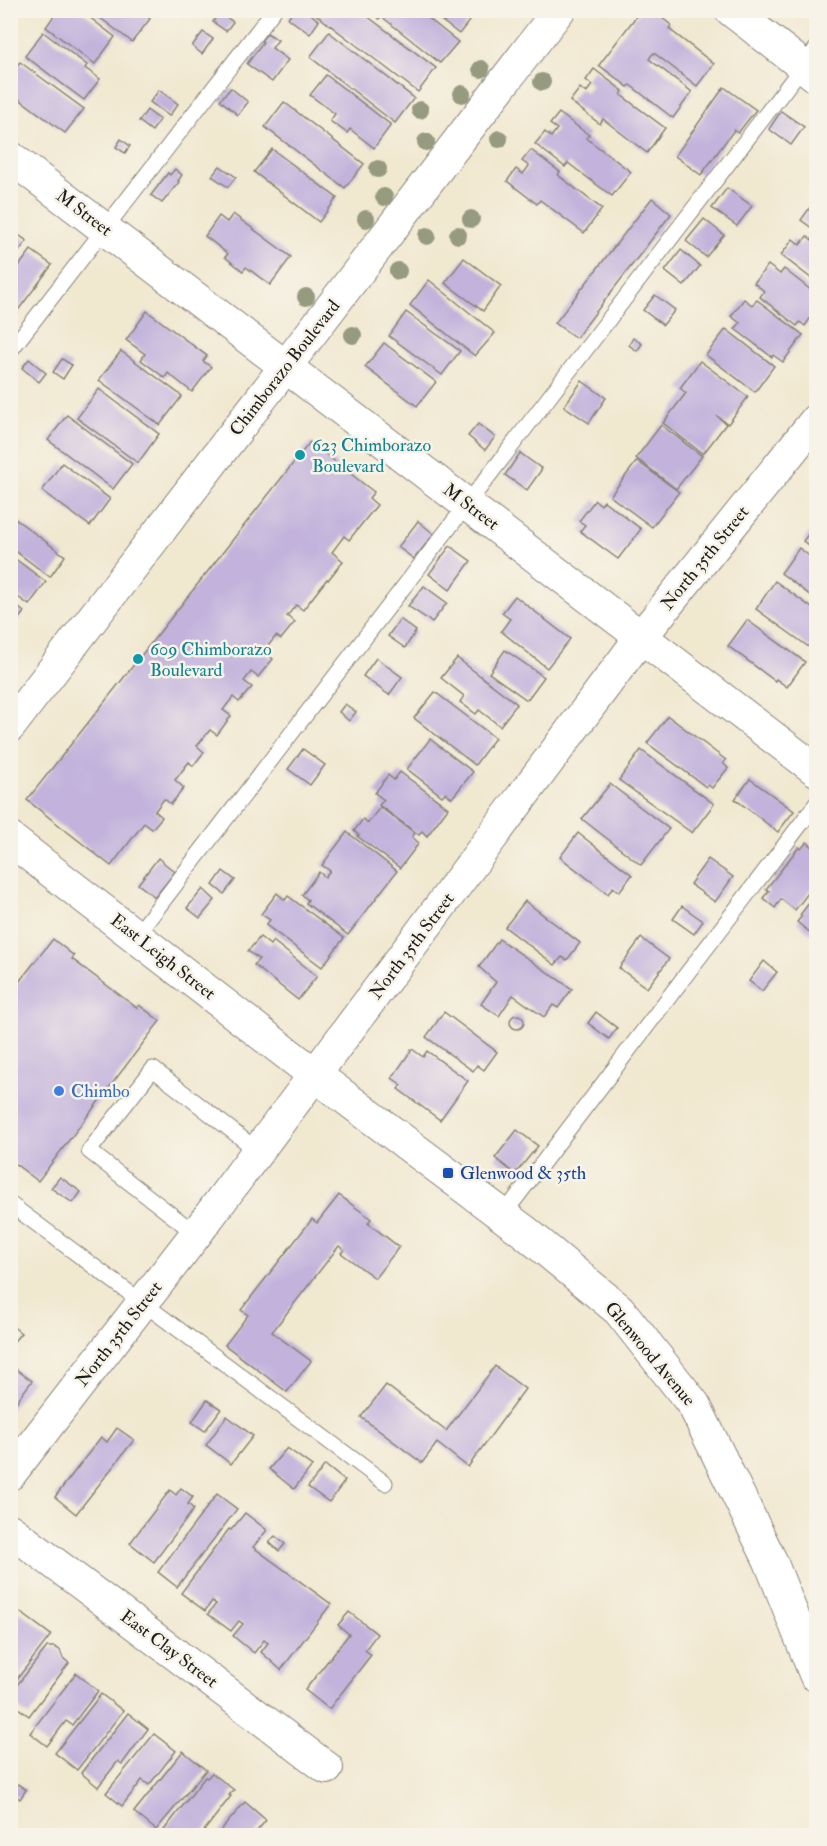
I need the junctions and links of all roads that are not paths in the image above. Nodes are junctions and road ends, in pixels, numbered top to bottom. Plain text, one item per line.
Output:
1 (273, 10) edge
2 (559, 10) edge
3 (731, 10) edge
4 (812, 64) edge
5 (10, 157) edge
6 (105, 228) junction
7 (10, 351) edge
8 (286, 366) junction
9 (816, 420) edge
10 (467, 504) junction
11 (641, 637) junction
12 (10, 726) edge
13 (816, 770) edge
14 (816, 804) edge
15 (10, 839) edge
16 (136, 936) junction
17 (315, 1075) junction
18 (258, 1151) junction
19 (10, 1204) edge
20 (503, 1215) junction
21 (196, 1234) junction
22 (144, 1303) junction
23 (10, 1474) edge
24 (384, 1483) dead end
25 (10, 1530) edge
26 (816, 1675) edge
27 (327, 1768) dead end

1 - 6 lane
2 - 8 street, Chimborazo Boulevard
3 - 4 street
4 - 10 lane
5 - 6 street, M Street
6 - 7 lane
6 - 8 street, M Street
8 - 10 street, M Street
8 - 12 street, Chimborazo Boulevard
9 - 11 street, North 35th Street
10 - 11 street, M Street
10 - 16 lane
11 - 13 street, M Street
11 - 17 street, North 35th Street
14 - 20 lane
15 - 16 street, East Leigh Street
16 - 17 street, East Leigh Street
17 - 18 street, North 35th Street
17 - 20 street, Glenwood Avenue
18 - 21 street, North 35th Street
18 - 21 lane
19 - 22 lane
20 - 26 street, Glenwood Avenue
21 - 22 street, North 35th Street
22 - 23 street, North 35th Street
22 - 24 lane
25 - 27 street, East Clay Street

